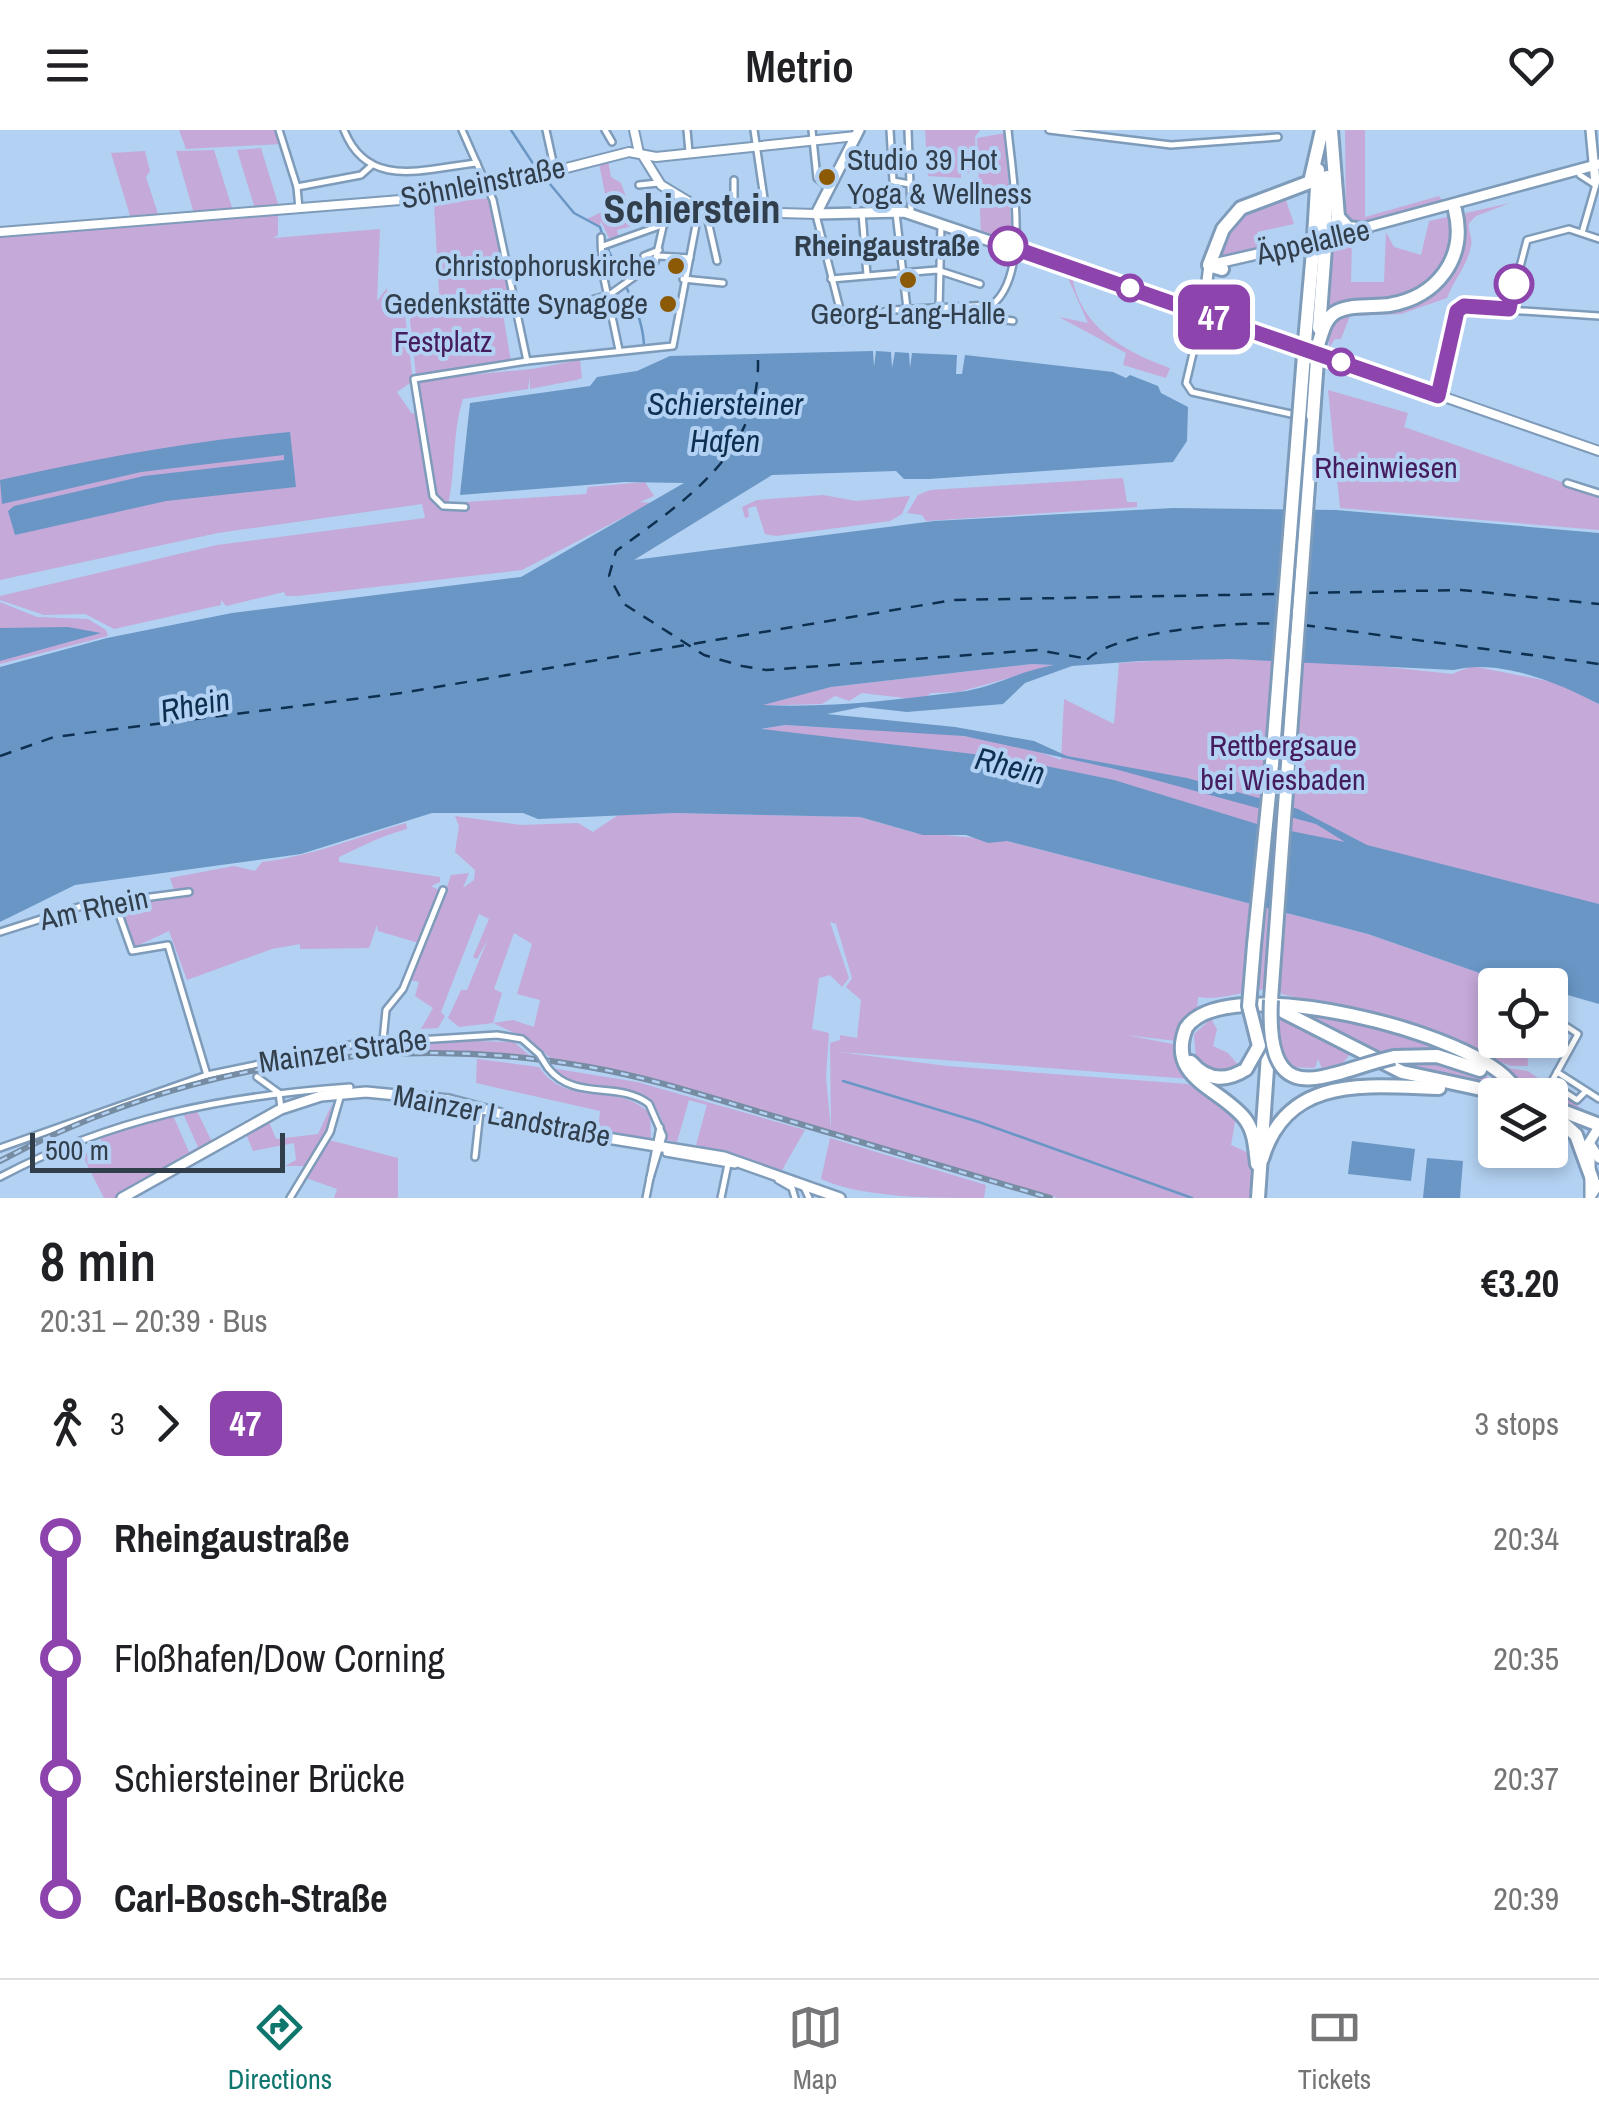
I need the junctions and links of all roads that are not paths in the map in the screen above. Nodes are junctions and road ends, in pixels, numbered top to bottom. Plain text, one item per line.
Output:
1 (279, 130) edge
2 (344, 130) edge
3 (462, 130) edge
4 (604, 130) edge
5 (634, 130) edge
6 (687, 130) edge
7 (754, 130) edge
8 (890, 130) edge
9 (908, 130) edge
10 (1008, 130) edge
11 (1049, 130) edge
12 (1327, 130) edge
13 (1591, 130) edge
14 (549, 131) edge
15 (858, 133) edge
16 (813, 134) edge
17 (1278, 137) dead end
18 (612, 142) dead end
19 (756, 146) junction
20 (1318, 152) junction
21 (639, 153) junction
22 (690, 154) junction
23 (656, 157) junction
24 (477, 162) junction
25 (371, 166) junction
26 (650, 166) junction
27 (1596, 170) edge
28 (555, 171) junction
29 (1580, 172) junction
30 (734, 180) dead end
31 (658, 182) junction
32 (910, 184) junction
33 (638, 185) dead end
34 (827, 186) junction
35 (297, 187) junction
36 (489, 187) junction
37 (672, 191) junction
38 (1282, 192) junction
39 (820, 200) junction
40 (303, 208) junction
41 (1459, 208) junction
42 (862, 210) junction
43 (894, 211) junction
44 (701, 212) junction
45 (830, 212) junction
46 (816, 214) junction
47 (910, 214) junction
48 (734, 215) junction
49 (767, 215) junction
50 (668, 216) junction
51 (1338, 218) junction
52 (666, 224) junction
53 (940, 224) junction
54 (1364, 230) junction
55 (0, 232) edge
56 (1582, 233) junction
57 (600, 238) dead end
58 (1599, 239) edge
59 (1324, 241) junction
60 (605, 245) junction
61 (1016, 250) junction
62 (659, 253) junction
63 (644, 256) dead end
64 (690, 258) junction
65 (717, 261) dead end
66 (1216, 261) junction
67 (938, 270) junction
68 (904, 272) junction
69 (867, 276) junction
70 (683, 279) junction
71 (831, 280) junction
72 (723, 284) dead end
73 (980, 284) dead end
74 (1208, 292) junction
75 (609, 295) junction
76 (1185, 307) junction
77 (566, 308) dead end
78 (983, 308) junction
79 (907, 309) junction
80 (939, 309) junction
81 (1509, 309) junction
82 (1202, 314) junction
83 (1599, 316) edge
84 (1221, 320) junction
85 (1013, 321) dead end
86 (1306, 344) junction
87 (619, 349) junction
88 (527, 361) junction
89 (1438, 396) junction
90 (1291, 414) dead end
91 (1599, 450) edge
92 (1568, 483) dead end
93 (1599, 493) edge
94 (465, 507) dead end
95 (1272, 764) junction
96 (443, 890) dead end
97 (189, 892) dead end
98 (115, 903) junction
99 (0, 932) edge
100 (1231, 1008) junction
101 (1270, 1027) junction
102 (1568, 1028) edge
103 (383, 1041) junction
104 (1568, 1051) edge
105 (1564, 1058) edge
106 (1556, 1072) junction
107 (208, 1075) junction
108 (257, 1077) dead end
109 (1483, 1078) edge
110 (1492, 1078) edge
111 (1478, 1086) edge
112 (345, 1090) junction
113 (1586, 1090) junction
114 (1478, 1091) edge
115 (279, 1093) junction
116 (322, 1096) junction
117 (1599, 1099) edge
118 (338, 1105) junction
119 (480, 1108) junction
120 (281, 1109) junction
121 (1568, 1116) edge
122 (1568, 1121) edge
123 (660, 1127) junction
124 (1599, 1127) edge
125 (1568, 1128) edge
126 (642, 1143) junction
127 (661, 1145) junction
128 (0, 1148) edge
129 (1593, 1151) edge
130 (475, 1157) dead end
131 (652, 1159) junction
132 (1259, 1162) junction
133 (728, 1164) junction
134 (0, 1177) edge
135 (650, 1178) junction
136 (1597, 1180) edge
137 (814, 1195) edge
138 (1590, 1197) edge
139 (122, 1198) edge
140 (290, 1198) edge
141 (646, 1198) edge
142 (721, 1198) edge
143 (794, 1198) edge
144 (840, 1198) edge
145 (1256, 1198) edge

1 - 35 street
2 - 25 street
3 - 24 street
4 - 18 street
5 - 21 street
6 - 22 street
7 - 19 street
8 - 32 street
9 - 32 street
10 - 61 street
11 - 17 street
12 - 20 highway
12 - 51 highway
12 - 59 highway
13 - 27 street
14 - 28 street
15 - 16 street
15 - 34 main road
16 - 19 street
16 - 34 street
19 - 22 street
19 - 49 street
20 - 38 highway
20 - 59 highway
21 - 23 street
21 - 26 street
21 - 28 street, Söhnleinstraße
22 - 23 street
23 - 26 street
24 - 25 street
24 - 36 street
25 - 35 street
26 - 31 street
27 - 29 main road, Äppelallee
27 - 29 street
27 - 56 street
28 - 36 street, Söhnleinstraße
29 - 41 main road, Äppelallee
30 - 48 street
31 - 33 street
31 - 37 street
32 - 47 street
34 - 39 main road
35 - 40 street
36 - 40 street, Söhnleinstraße
36 - 88 street
37 - 44 street
37 - 50 street
38 - 59 highway
38 - 66 highway
39 - 45 main road
39 - 46 main road
40 - 55 street, Söhnleinstraße
41 - 54 main road, Äppelallee
41 - 59 main road, Äppelallee
41 - 86 highway
42 - 43 main road
42 - 45 main road
42 - 69 street
43 - 47 main road
43 - 68 street
44 - 48 street
44 - 50 street
44 - 64 street
44 - 65 street
45 - 46 main road
46 - 49 street
46 - 71 street
47 - 53 main road
48 - 49 street
50 - 52 street
51 - 54 highway
51 - 59 highway
52 - 60 street
52 - 62 street
53 - 61 main road
53 - 67 street
54 - 59 main road, Äppelallee
56 - 58 street
56 - 81 street
57 - 60 street
59 - 66 main road, Äppelallee
59 - 86 highway
60 - 75 street
61 - 76 main road
61 - 78 street
62 - 63 street
62 - 64 street
62 - 75 street
64 - 70 street
66 - 74 highway
67 - 68 street
67 - 73 street
67 - 80 street
68 - 69 street
68 - 79 street
69 - 71 street
70 - 72 street
70 - 87 street
71 - 79 street
74 - 76 main road
74 - 82 main road
74 - 84 street
75 - 77 street
75 - 87 street
76 - 82 main road
78 - 80 street
78 - 85 street
79 - 80 street
81 - 83 street
81 - 89 street
82 - 84 street
82 - 90 street
84 - 86 street
86 - 89 street
86 - 95 highway, bridge
86 - 101 highway, bridge
87 - 88 street
88 - 94 street
89 - 91 street
92 - 93 street
95 - 100 highway, bridge
95 - 132 highway, bridge
96 - 103 street
97 - 98 street, Am Rhein
98 - 99 street, Am Rhein
98 - 107 street
100 - 110 highway
100 - 111 highway
100 - 132 highway
101 - 109 highway, bridge
101 - 132 highway, bridge
102 - 104 street
103 - 107 street, Mainzer Straße
103 - 123 street, Mainzer Straße, bridge
105 - 106 street
106 - 113 street
106 - 113 street
107 - 128 street, Mainzer Straße
108 - 115 street
112 - 115 street
112 - 116 main road, Mainzer Landstraße
112 - 118 street
112 - 119 main road, Mainzer Landstraße
113 - 117 street
114 - 132 highway
115 - 120 street
115 - 134 street
116 - 118 street
116 - 120 main road, Mainzer Landstraße
118 - 140 street
119 - 126 main road, Mainzer Landstraße
119 - 130 street
120 - 139 main road, Mainzer Landstraße
121 - 124 highway
122 - 129 highway
123 - 127 street
123 - 127 street
124 - 129 main road
125 - 136 highway
126 - 127 main road, Mainzer Landstraße
126 - 131 street
127 - 131 street
127 - 133 street, Mainzer Landstraße
127 - 135 street
127 - 137 main road, Mainzer Landstraße
129 - 136 main road
131 - 135 street
132 - 145 highway
133 - 142 street
133 - 143 street, Mainzer Landstraße
135 - 141 street
136 - 138 main road
137 - 144 main road, Mainzer Landstraße

